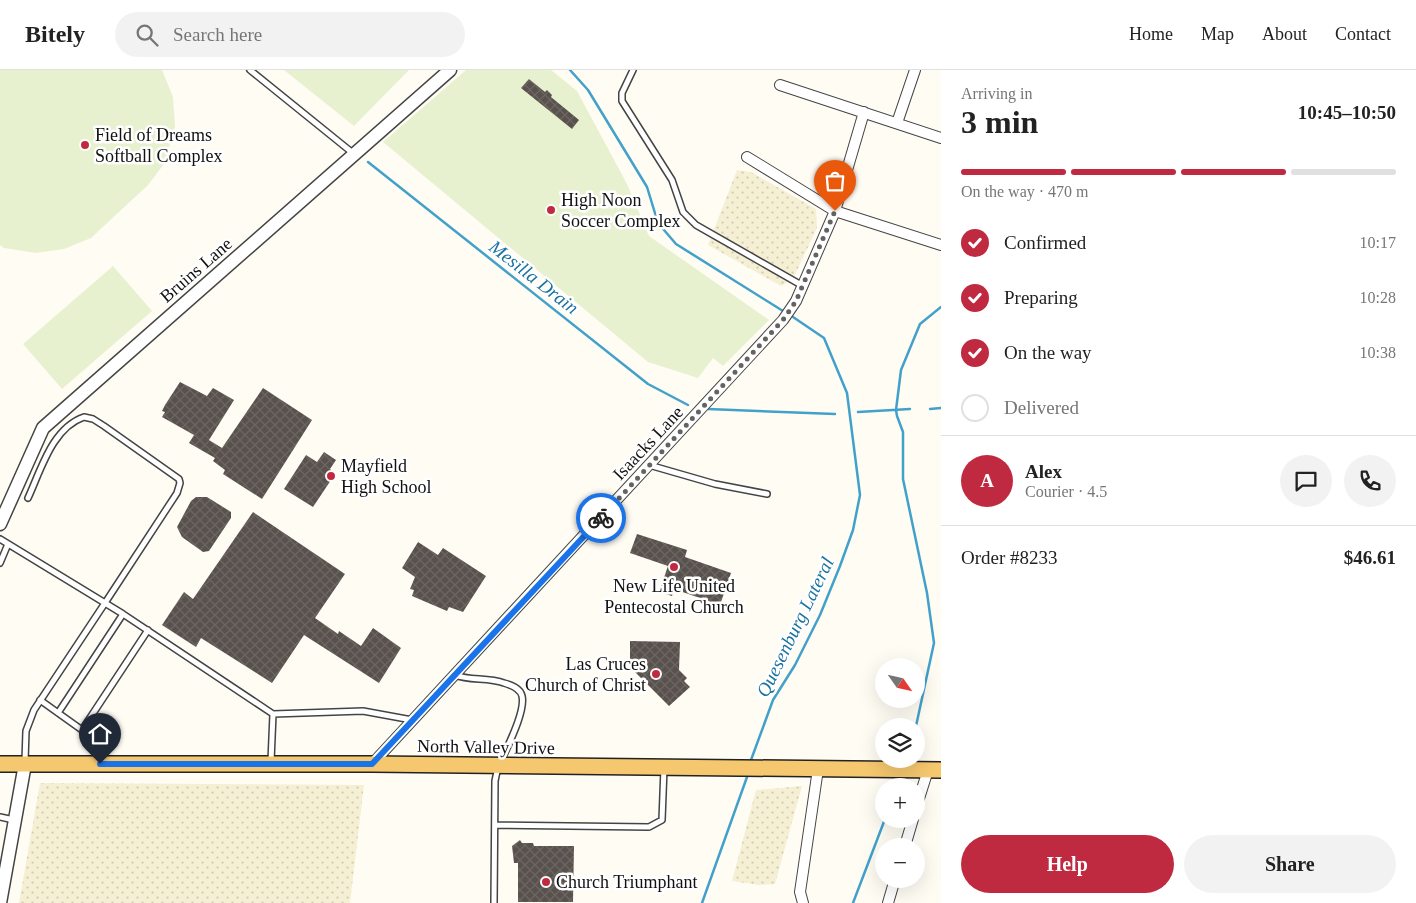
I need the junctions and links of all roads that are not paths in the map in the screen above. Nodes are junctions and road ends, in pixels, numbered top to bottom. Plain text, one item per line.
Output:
1 (250, 70) edge
2 (450, 70) edge
3 (632, 70) edge
4 (915, 70) edge
5 (780, 85) dead end
6 (864, 112) junction
7 (897, 123) junction
8 (941, 138) edge
9 (354, 154) junction
10 (747, 157) dead end
11 (835, 211) junction
12 (941, 245) edge
13 (802, 286) junction
14 (649, 465) junction
15 (767, 494) dead end
16 (28, 498) dead end
17 (0, 524) edge
18 (0, 539) edge
19 (8, 544) junction
20 (0, 563) edge
21 (105, 603) junction
22 (123, 614) junction
23 (148, 630) junction
24 (454, 675) junction
25 (40, 700) junction
26 (58, 713) junction
27 (273, 714) junction
28 (412, 720) junction
29 (0, 764) edge
30 (24, 764) junction
31 (271, 764) junction
32 (372, 764) junction
33 (498, 767) junction
34 (664, 768) junction
35 (818, 769) junction
36 (929, 770) edge
37 (0, 817) edge
38 (15, 820) junction
39 (495, 825) junction
40 (892, 888) edge
41 (800, 892) junction
42 (0, 903) edge
43 (494, 903) edge
44 (796, 903) edge
45 (803, 903) edge
46 (888, 903) edge

1 - 9 lane
2 - 9 street, Bruins Lane
3 - 13 lane
4 - 7 street
5 - 6 street
6 - 7 street
6 - 11 street, Isaacks Lane
7 - 8 street
9 - 17 street, Bruins Lane
10 - 11 street
11 - 12 street
11 - 13 street, Isaacks Lane
13 - 14 street, Isaacks Lane
14 - 15 lane
14 - 24 street, Isaacks Lane
16 - 21 lane
18 - 19 lane
19 - 20 lane
19 - 21 lane
21 - 22 lane
21 - 25 lane
22 - 23 lane
22 - 26 lane
23 - 26 lane
23 - 27 lane
24 - 28 street, Isaacks Lane
24 - 33 lane
25 - 26 lane
25 - 30 lane
27 - 28 lane
27 - 31 lane
28 - 32 street, Isaacks Lane
29 - 30 main road, North Valley Drive
30 - 31 main road, North Valley Drive
30 - 38 street
31 - 32 main road, North Valley Drive
32 - 33 main road, North Valley Drive
33 - 34 main road, North Valley Drive
33 - 39 lane
34 - 35 main road, North Valley Drive
34 - 39 lane
35 - 36 main road, North Valley Drive
35 - 41 street
37 - 38 lane
38 - 42 street
39 - 43 lane
40 - 46 street
41 - 44 street
41 - 45 street

